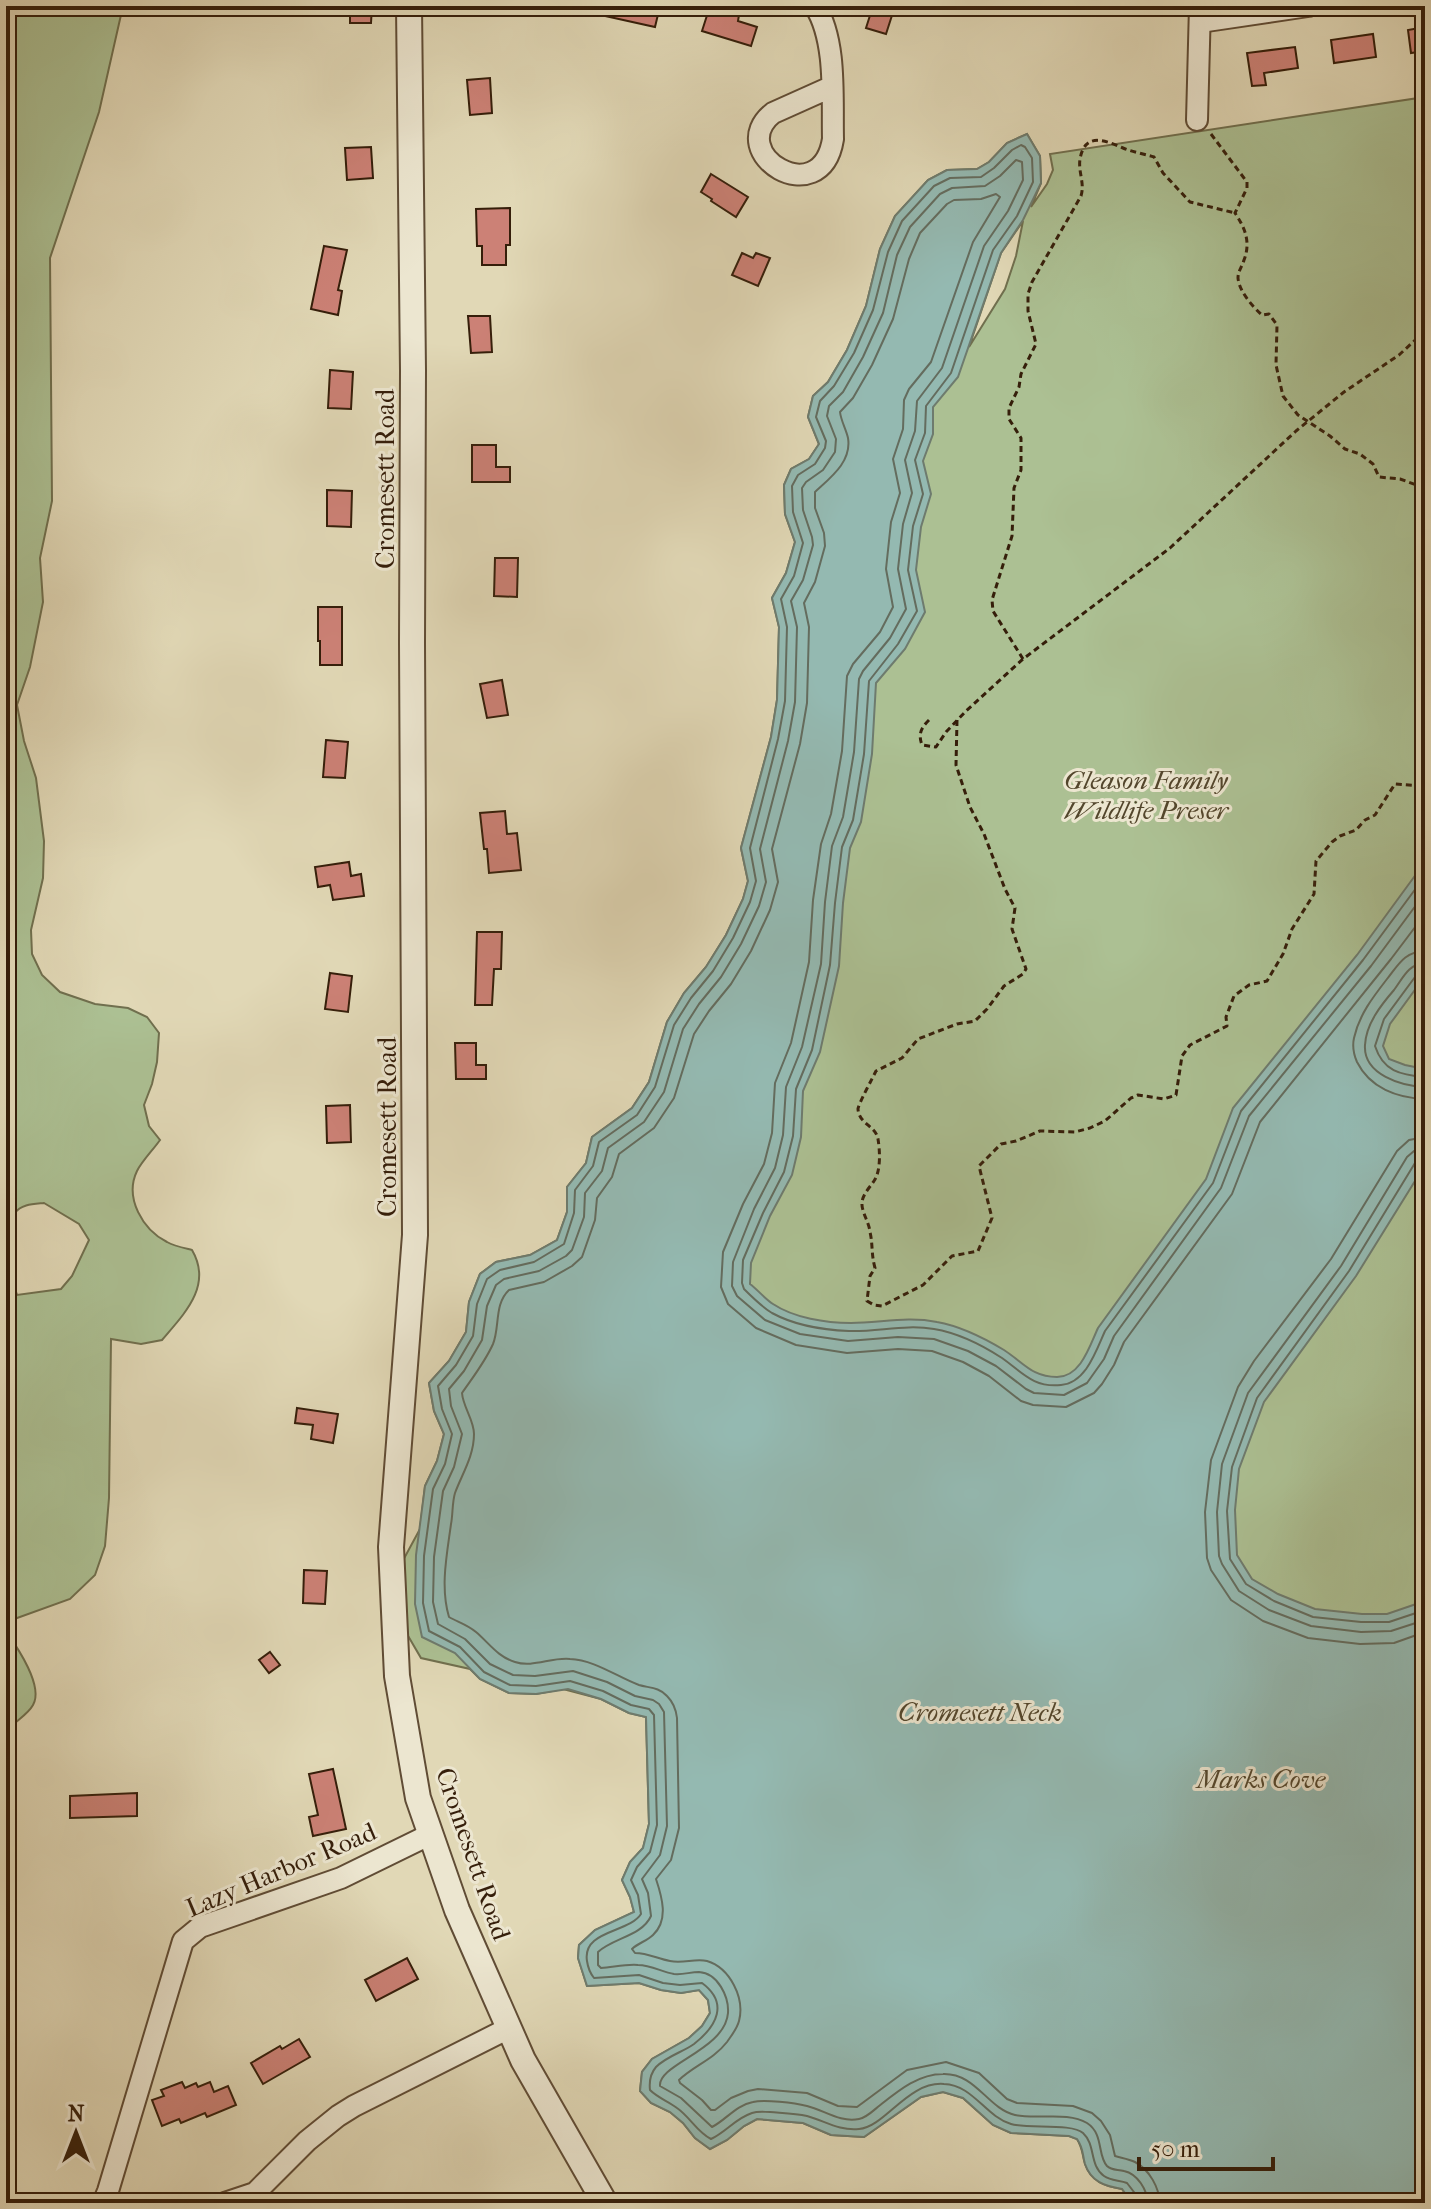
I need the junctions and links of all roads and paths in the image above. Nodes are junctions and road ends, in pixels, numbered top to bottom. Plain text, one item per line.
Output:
1 (409, 6) edge
2 (815, 6) edge
3 (1308, 6) edge
4 (1200, 14) edge
5 (831, 87) junction
6 (1197, 120) joint
7 (1235, 213) junction
8 (1425, 331) edge
9 (1307, 422) junction
10 (1425, 488) edge
11 (1425, 625) edge
12 (1425, 639) edge
13 (1023, 659) junction
14 (929, 720) dead end
15 (957, 720) junction
16 (1425, 784) edge
17 (1425, 1338) edge
18 (1425, 1367) edge
19 (431, 1834) junction
20 (509, 2028) junction
21 (103, 2203) edge
22 (225, 2203) edge
23 (605, 2203) edge

1 - 19 street, Cromesett Road
2 - 5 street
3 - 4 street
4 - 6 street
5 - 5 street
6 - 7 path
7 - 9 path
7 - 13 path
8 - 9 path
9 - 10 path
9 - 13 path
11 - 12 path
13 - 15 path
14 - 15 path
15 - 16 path
17 - 18 path
19 - 20 street, Cromesett Road
19 - 21 street, Lazy Harbor Road
20 - 22 street
20 - 23 street, Cromesett Road

